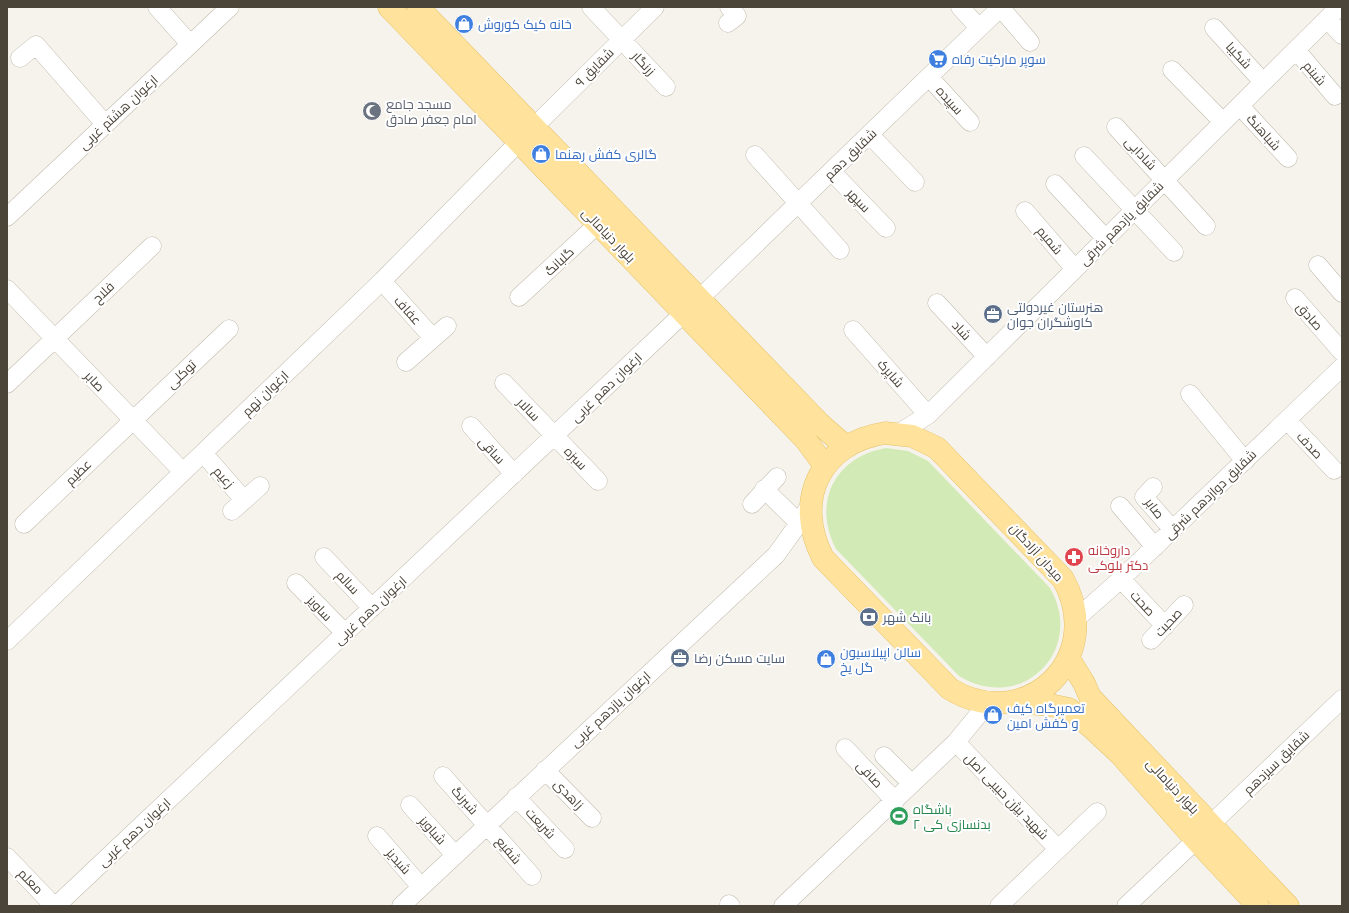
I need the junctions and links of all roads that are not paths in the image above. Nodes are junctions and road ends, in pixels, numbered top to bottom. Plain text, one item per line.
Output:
1 (157, 7) edge
2 (230, 7) edge
3 (390, 7) edge
4 (418, 7) edge
5 (591, 7) edge
6 (655, 7) edge
7 (960, 7) edge
8 (1000, 7) edge
9 (1333, 13) edge
10 (979, 28) junction
11 (1214, 28) dead end
12 (1342, 35) edge
13 (621, 39) junction
14 (1030, 42) dead end
15 (190, 44) junction
16 (1296, 50) junction
17 (20, 58) dead end
18 (1172, 70) dead end
19 (929, 77) junction
20 (1263, 82) junction
21 (666, 88) dead end
22 (1335, 96) dead end
23 (1240, 106) junction
24 (970, 122) dead end
25 (1223, 122) junction
26 (105, 124) junction
27 (1116, 127) dead end
28 (527, 135) junction
29 (870, 135) junction
30 (755, 155) dead end
31 (1084, 156) dead end
32 (1288, 158) dead end
33 (832, 172) junction
34 (1165, 180) junction
35 (915, 182) dead end
36 (1055, 184) dead end
37 (798, 205) junction
38 (1025, 211) dead end
39 (1134, 211) junction
40 (8, 213) edge
41 (598, 224) junction
42 (1206, 226) dead end
43 (886, 228) dead end
44 (1106, 238) junction
45 (152, 246) dead end
46 (840, 250) dead end
47 (1174, 252) dead end
48 (1318, 265) dead end
49 (1075, 270) junction
50 (382, 281) junction
51 (7, 289) edge
52 (1342, 293) edge
53 (519, 298) dead end
54 (1295, 298) dead end
55 (937, 303) dead end
56 (691, 306) junction
57 (229, 329) dead end
58 (854, 330) dead end
59 (55, 339) junction
60 (1342, 352) edge
61 (987, 357) junction
62 (406, 362) dead end
63 (1342, 367) edge
64 (504, 383) dead end
65 (7, 384) edge
66 (1190, 394) dead end
67 (928, 415) junction
68 (132, 420) junction
69 (1287, 420) junction
70 (471, 426) dead end
71 (899, 433) junction
72 (555, 435) junction
73 (845, 446) junction
74 (203, 453) junction
75 (1245, 461) junction
76 (825, 466) junction
77 (1334, 470) dead end
78 (183, 472) junction
79 (514, 474) junction
80 (777, 477) dead end
81 (598, 481) dead end
82 (260, 486) dead end
83 (1154, 487) dead end
84 (764, 489) junction
85 (752, 504) dead end
86 (810, 505) junction
87 (1120, 506) dead end
88 (800, 523) junction
89 (24, 524) dead end
90 (1173, 530) junction
91 (1155, 547) junction
92 (324, 556) dead end
93 (1121, 579) junction
94 (296, 583) dead end
95 (1184, 605) dead end
96 (372, 608) junction
97 (1077, 618) junction
98 (1165, 626) junction
99 (345, 633) junction
100 (7, 640) edge
101 (1152, 640) dead end
102 (1069, 659) junction
103 (1342, 699) edge
104 (1016, 701) junction
105 (988, 703) junction
106 (956, 742) junction
107 (845, 748) dead end
108 (884, 756) dead end
109 (545, 770) junction
110 (443, 776) dead end
111 (912, 784) junction
112 (516, 797) junction
113 (895, 801) junction
114 (410, 805) dead end
115 (1097, 812) dead end
116 (592, 818) dead end
117 (487, 824) junction
118 (1203, 833) junction
119 (377, 836) dead end
120 (565, 849) dead end
121 (1058, 849) junction
122 (455, 855) junction
123 (7, 857) edge
124 (532, 876) dead end
125 (412, 899) edge
126 (1001, 905) edge
127 (55, 906) edge
128 (783, 906) edge
129 (1126, 906) edge
130 (1258, 906) edge
131 (1288, 906) edge

1 - 15 street
2 - 15 street, ارغوان هشتم غربی
3 - 28 main road, بلوار دنیامالی
4 - 28 main road, بلوار دنیامالی
5 - 13 street, زرنگار
6 - 13 street, شقایق ۹
7 - 10 street
8 - 10 street, شقایق دهم
8 - 14 street
9 - 12 street
9 - 16 street, شقایق یازدهم شرقی
10 - 19 street, شقایق دهم
11 - 20 street, شکیبا
13 - 21 street, زرنگار
13 - 28 street, شقایق ۹
15 - 26 street, ارغوان هشتم غربی
16 - 20 street, شقایق یازدهم شرقی
16 - 22 street, شبنم
17 - 26 street
18 - 25 street
19 - 24 street, سپیده
19 - 29 street, شقایق دهم
20 - 23 street, شقایق یازدهم شرقی
23 - 25 street, شقایق یازدهم شرقی
23 - 32 street, شباهنگ
25 - 34 street, شقایق یازدهم شرقی
26 - 40 street, ارغوان هشتم غربی
27 - 34 street, شادابی
28 - 41 main road, بلوار دنیامالی
28 - 50 street, ارغوان نهم
28 - 56 main road, بلوار دنیامالی
29 - 33 street, شقایق دهم
29 - 35 street
30 - 37 street
31 - 39 street
33 - 37 street, شقایق دهم
33 - 43 street, سپهر
34 - 39 street, شقایق یازدهم شرقی
34 - 42 street, شادابی
36 - 44 street
37 - 46 street
37 - 56 street, شقایق دهم
38 - 49 street, شمیم
39 - 44 street, شقایق یازدهم شرقی
39 - 47 street
41 - 53 street, گلبانگ
41 - 56 main road, بلوار دنیامالی
44 - 49 street, شقایق یازدهم شرقی
45 - 59 street, فلاح
48 - 52 street
49 - 61 street, شقایق یازدهم شرقی
50 - 62 street, عفاف
50 - 74 street, ارغوان نهم
51 - 59 street, صابر
54 - 60 street, صادق
55 - 61 street, شاد
56 - 72 street, ارغوان دهم غربی
56 - 73 main road, بلوار دنیامالی
56 - 76 main road, بلوار دنیامالی
57 - 68 street, توکلی
58 - 67 street, شاپرک
59 - 65 street, فلاح
59 - 68 street, صابر
61 - 67 street, شقایق یازدهم شرقی
63 - 69 street, شقایق دوازدهم شرقی
64 - 72 street, سالار
66 - 75 street
67 - 71 street, شقایق یازدهم شرقی
68 - 78 street, صابر
68 - 89 street, عظیم
69 - 75 street, شقایق دوازدهم شرقی
69 - 77 street, صدف
70 - 79 street, ساقی
71 - 73 main road, میدان آزادگان
71 - 97 main road, میدان آزادگان
72 - 79 street, ارغوان دهم غربی
72 - 81 street, سبزه
73 - 76 main road, میدان آزادگان
74 - 78 street, ارغوان نهم
74 - 82 street, زعیم
75 - 90 street, شقایق دوازدهم شرقی
76 - 86 main road, میدان آزادگان
78 - 100 street, ارغوان نهم
79 - 96 street, ارغوان دهم غربی
80 - 84 street
83 - 90 street, صابر
84 - 85 street
84 - 88 street
86 - 88 street, ارغوان یازدهم غربی
86 - 105 main road, میدان آزادگان
87 - 91 street
88 - 109 street, ارغوان یازدهم غربی
90 - 91 street, شقایق دوازدهم شرقی
91 - 93 street, شقایق دوازدهم شرقی
92 - 96 street, سالم
93 - 97 street, شقایق دوازدهم شرقی
93 - 98 street, صحت
94 - 99 street, ساویز
95 - 98 street, صحبت
96 - 99 street, ارغوان دهم غربی
97 - 102 main road, میدان آزادگان
98 - 101 street, صحبت
99 - 127 street, ارغوان دهم غربی
102 - 104 main road, میدان آزادگان
102 - 118 main road, بلوار دنیامالی
103 - 118 street, شقایق سیزدهم
104 - 105 main road, میدان آزادگان
104 - 118 main road, بلوار دنیامالی
105 - 106 street
106 - 111 street
106 - 121 street, شهید بیژن حبیبی اصل
107 - 113 street, صافی
108 - 111 street
109 - 112 street, ارغوان یازدهم غربی
109 - 116 street, زاهدی
110 - 117 street, شبرنگ
111 - 113 street
112 - 117 street, ارغوان یازدهم غربی
112 - 120 street, شریعت
113 - 128 street
114 - 122 street, شباویز
115 - 121 street
117 - 122 street, ارغوان یازدهم غربی
117 - 124 street, شفیع
118 - 129 street, شقایق سیزدهم
118 - 130 main road, بلوار دنیامالی
118 - 131 main road, بلوار دنیامالی
119 - 125 street, شبدیز
121 - 126 street
122 - 125 street, ارغوان یازدهم غربی
123 - 127 street, معلم

